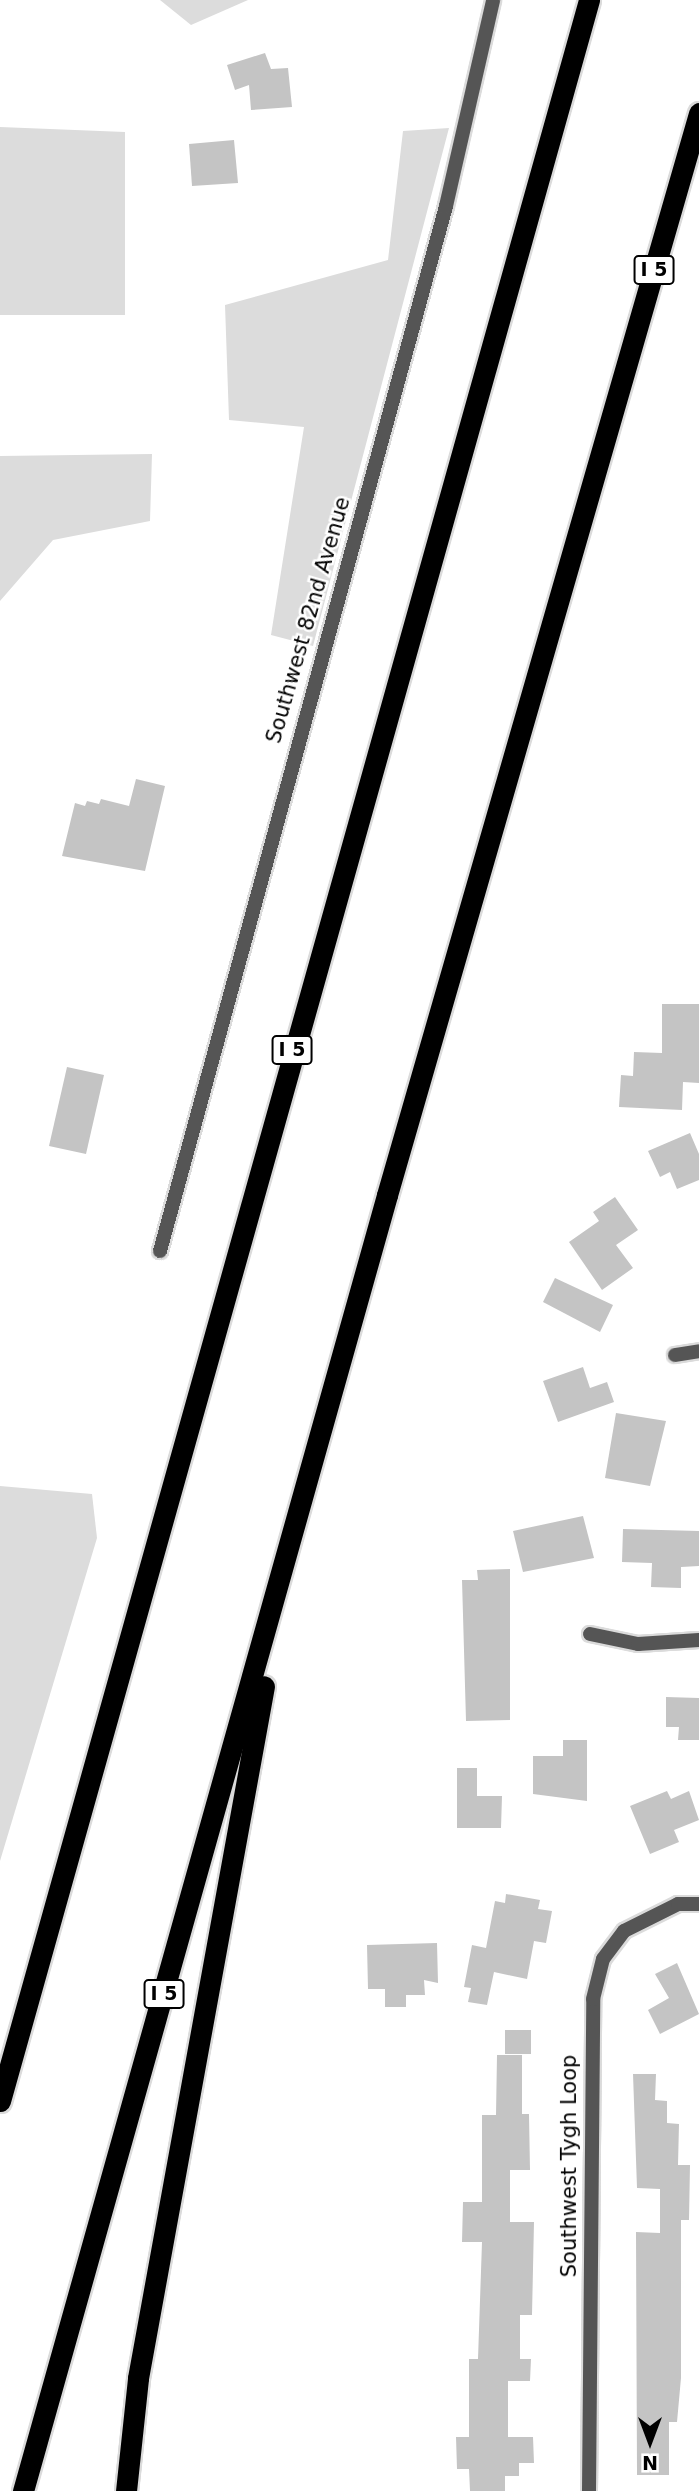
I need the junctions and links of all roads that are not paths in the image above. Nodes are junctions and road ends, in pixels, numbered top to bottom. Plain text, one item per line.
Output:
1 (493, 0) edge
2 (589, 0) edge
3 (699, 113) edge
4 (160, 1251) dead end
5 (699, 1351) edge
6 (675, 1355) dead end
7 (287, 1561) junction
8 (590, 1634) dead end
9 (699, 1640) edge
10 (699, 1904) edge
11 (0, 2102) edge
12 (23, 2491) edge
13 (126, 2491) edge
14 (589, 2491) edge

1 - 4 street, Southwest 82nd Avenue
2 - 11 highway, I 5
3 - 7 highway, I 5
5 - 6 street
7 - 12 highway, I 5
7 - 13 highway
8 - 9 street
10 - 14 street, Southwest Tygh Loop

